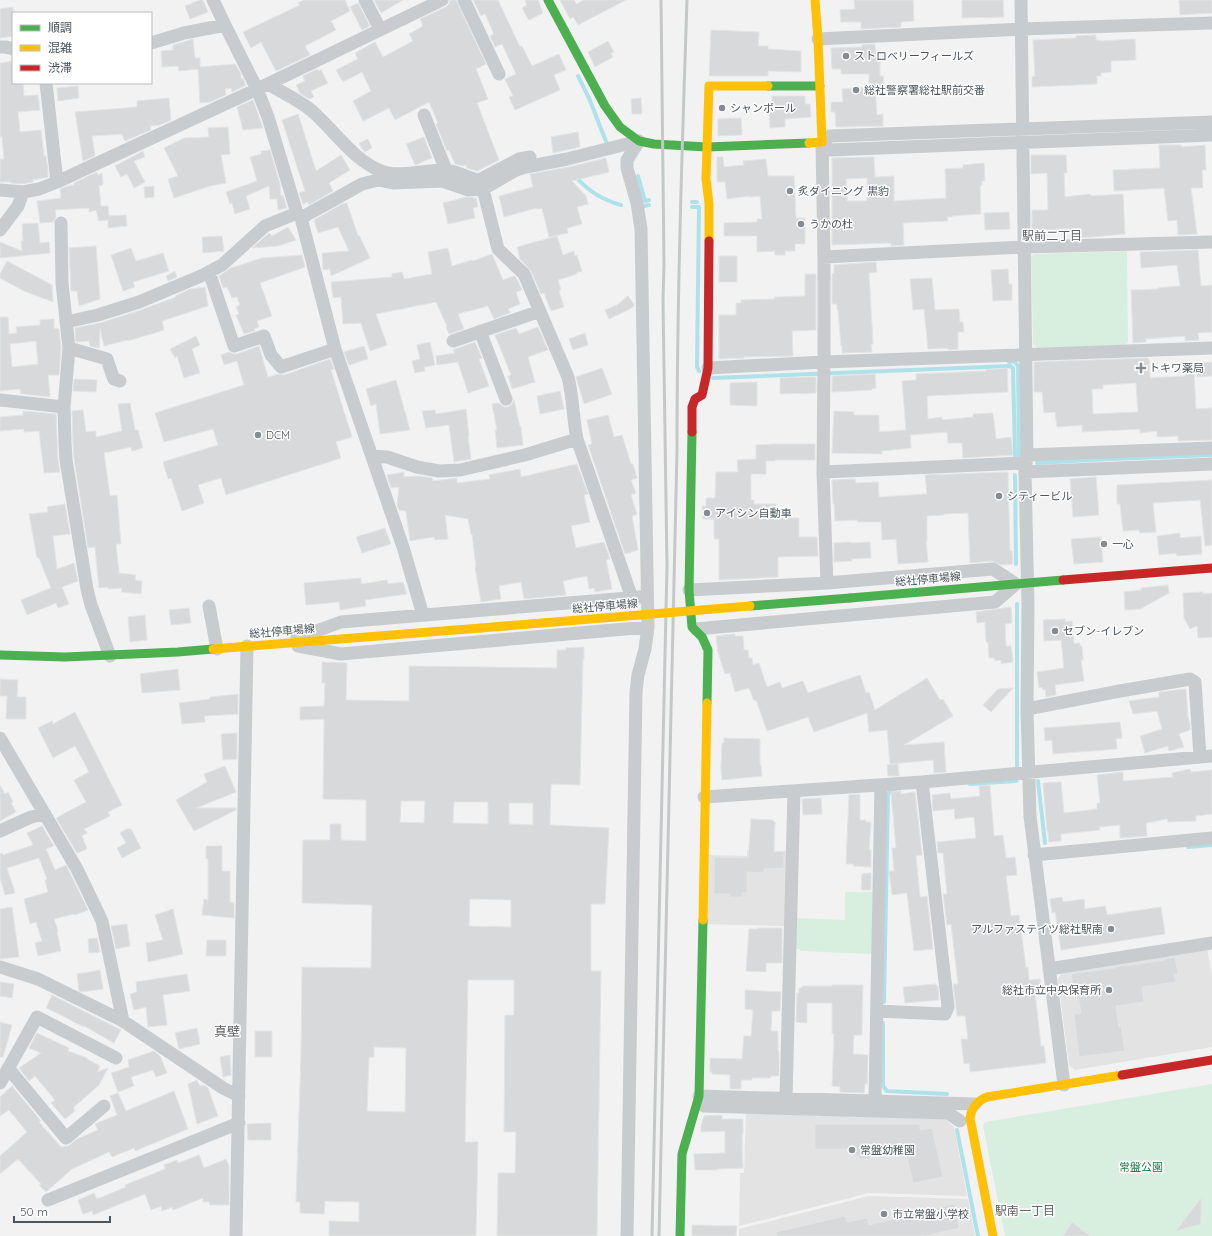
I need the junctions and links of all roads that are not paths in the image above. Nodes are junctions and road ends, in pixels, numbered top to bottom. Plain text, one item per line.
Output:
1 (214, 0) edge
2 (365, 0) edge
3 (442, 0) edge
4 (464, 0) edge
5 (548, 0) edge
6 (815, 0) edge
7 (1021, 0) edge
8 (1212, 23) edge
9 (225, 25) junction
10 (380, 29) junction
11 (1021, 29) junction
12 (818, 39) junction
13 (152, 43) edge
14 (0, 47) edge
15 (12, 49) edge
16 (499, 74) dead end
17 (46, 84) edge
18 (263, 86) junction
19 (820, 86) junction
20 (424, 115) dead end
21 (1212, 122) edge
22 (1022, 128) junction
23 (1212, 135) edge
24 (639, 142) junction
25 (822, 142) junction
26 (1022, 143) junction
27 (707, 147) junction
28 (530, 157) dead end
29 (446, 170) junction
30 (379, 175) junction
31 (57, 182) junction
32 (481, 184) junction
33 (0, 190) edge
34 (23, 192) junction
35 (299, 215) junction
36 (61, 223) dead end
37 (0, 230) edge
38 (1212, 242) edge
39 (1024, 247) junction
40 (824, 257) junction
41 (209, 272) junction
42 (540, 311) junction
43 (66, 322) junction
44 (480, 332) junction
45 (453, 341) dead end
46 (69, 348) junction
47 (1212, 348) edge
48 (335, 349) junction
49 (1025, 354) junction
50 (708, 368) junction
51 (824, 368) junction
52 (120, 381) dead end
53 (506, 399) dead end
54 (0, 400) edge
55 (64, 407) junction
56 (577, 439) junction
57 (1212, 448) edge
58 (372, 456) junction
59 (1026, 463) junction
60 (1212, 464) edge
61 (823, 472) junction
62 (1212, 568) edge
63 (827, 583) junction
64 (1022, 583) junction
65 (689, 590) junction
66 (647, 596) junction
67 (632, 598) junction
68 (209, 606) dead end
69 (422, 615) junction
70 (648, 627) junction
71 (696, 629) junction
72 (282, 643) junction
73 (247, 646) junction
74 (217, 649) junction
75 (0, 655) edge
76 (110, 656) junction
77 (1027, 709) junction
78 (0, 738) edge
79 (1206, 757) edge
80 (1028, 772) junction
81 (922, 782) junction
82 (881, 784) junction
83 (794, 791) junction
84 (704, 798) junction
85 (45, 814) junction
86 (0, 831) edge
87 (1212, 838) edge
88 (1034, 855) junction
89 (1212, 943) edge
90 (0, 967) edge
91 (1049, 969) junction
92 (877, 1011) junction
93 (123, 1020) junction
94 (116, 1058) dead end
95 (1212, 1060) edge
96 (8, 1068) junction
97 (0, 1083) edge
98 (1064, 1085) junction
99 (239, 1096) junction
100 (786, 1098) junction
101 (875, 1100) junction
102 (701, 1101) junction
103 (975, 1104) junction
104 (104, 1106) dead end
105 (960, 1121) dead end
106 (239, 1123) junction
107 (48, 1200) dead end
108 (236, 1236) edge
109 (627, 1236) edge
110 (680, 1236) edge
111 (993, 1236) edge

1 - 9 street
2 - 10 street
3 - 10 street
4 - 16 street
5 - 24 street
6 - 12 street
7 - 11 street
8 - 11 street
9 - 13 street
9 - 18 street
10 - 18 street
11 - 12 street
11 - 22 street
12 - 19 street
14 - 15 street
17 - 31 street
18 - 30 street
18 - 31 street
18 - 35 street
19 - 25 street
19 - 27 street
20 - 29 street
21 - 22 street
22 - 25 street
22 - 26 street
23 - 26 street
24 - 27 street
24 - 32 street
24 - 66 street
25 - 26 street
25 - 27 street
25 - 40 street
26 - 39 street
27 - 50 street
28 - 32 street
29 - 30 street
29 - 32 street
30 - 32 street
30 - 35 street
31 - 34 street
32 - 42 street
33 - 34 street
34 - 37 street
35 - 41 street
35 - 48 street
36 - 43 street
38 - 39 street
39 - 40 street
39 - 49 street
40 - 51 street
41 - 43 street
41 - 48 street
42 - 44 street
42 - 56 street
43 - 46 street
44 - 45 street
44 - 53 street
46 - 52 street
46 - 55 street
47 - 49 street
48 - 58 street
49 - 51 street
49 - 59 street
50 - 51 street
50 - 65 street
51 - 61 street
54 - 55 street
55 - 76 street
56 - 58 street
56 - 67 street
57 - 59 street
58 - 69 street
59 - 60 street
59 - 61 street
59 - 64 street
61 - 63 street
62 - 64 street, 総社停車場線
63 - 64 street
63 - 65 street
64 - 71 street
64 - 72 street, 総社停車場線, bridge
64 - 77 street
65 - 71 street
66 - 67 street
66 - 70 street
67 - 69 street
68 - 74 street
69 - 72 street
70 - 72 street
70 - 109 street
71 - 84 street
72 - 73 street, 総社停車場線
73 - 74 street, 総社停車場線
73 - 99 street
74 - 76 street, 総社停車場線
75 - 76 street, 総社停車場線
77 - 79 street
77 - 80 street
78 - 85 street
79 - 80 street
80 - 81 street
80 - 88 street
81 - 82 street
81 - 92 street
82 - 83 street
82 - 92 street
83 - 84 street
83 - 100 street
84 - 102 street
85 - 86 street
85 - 93 street
87 - 88 street
88 - 91 street
89 - 91 street
90 - 93 street
91 - 98 street
92 - 101 street
93 - 99 street
94 - 96 street
95 - 98 street
96 - 97 street
96 - 104 street
98 - 103 street
99 - 106 street
100 - 101 street
100 - 102 street
101 - 103 street
102 - 105 street
102 - 110 street
103 - 111 street
106 - 107 street
106 - 108 street

